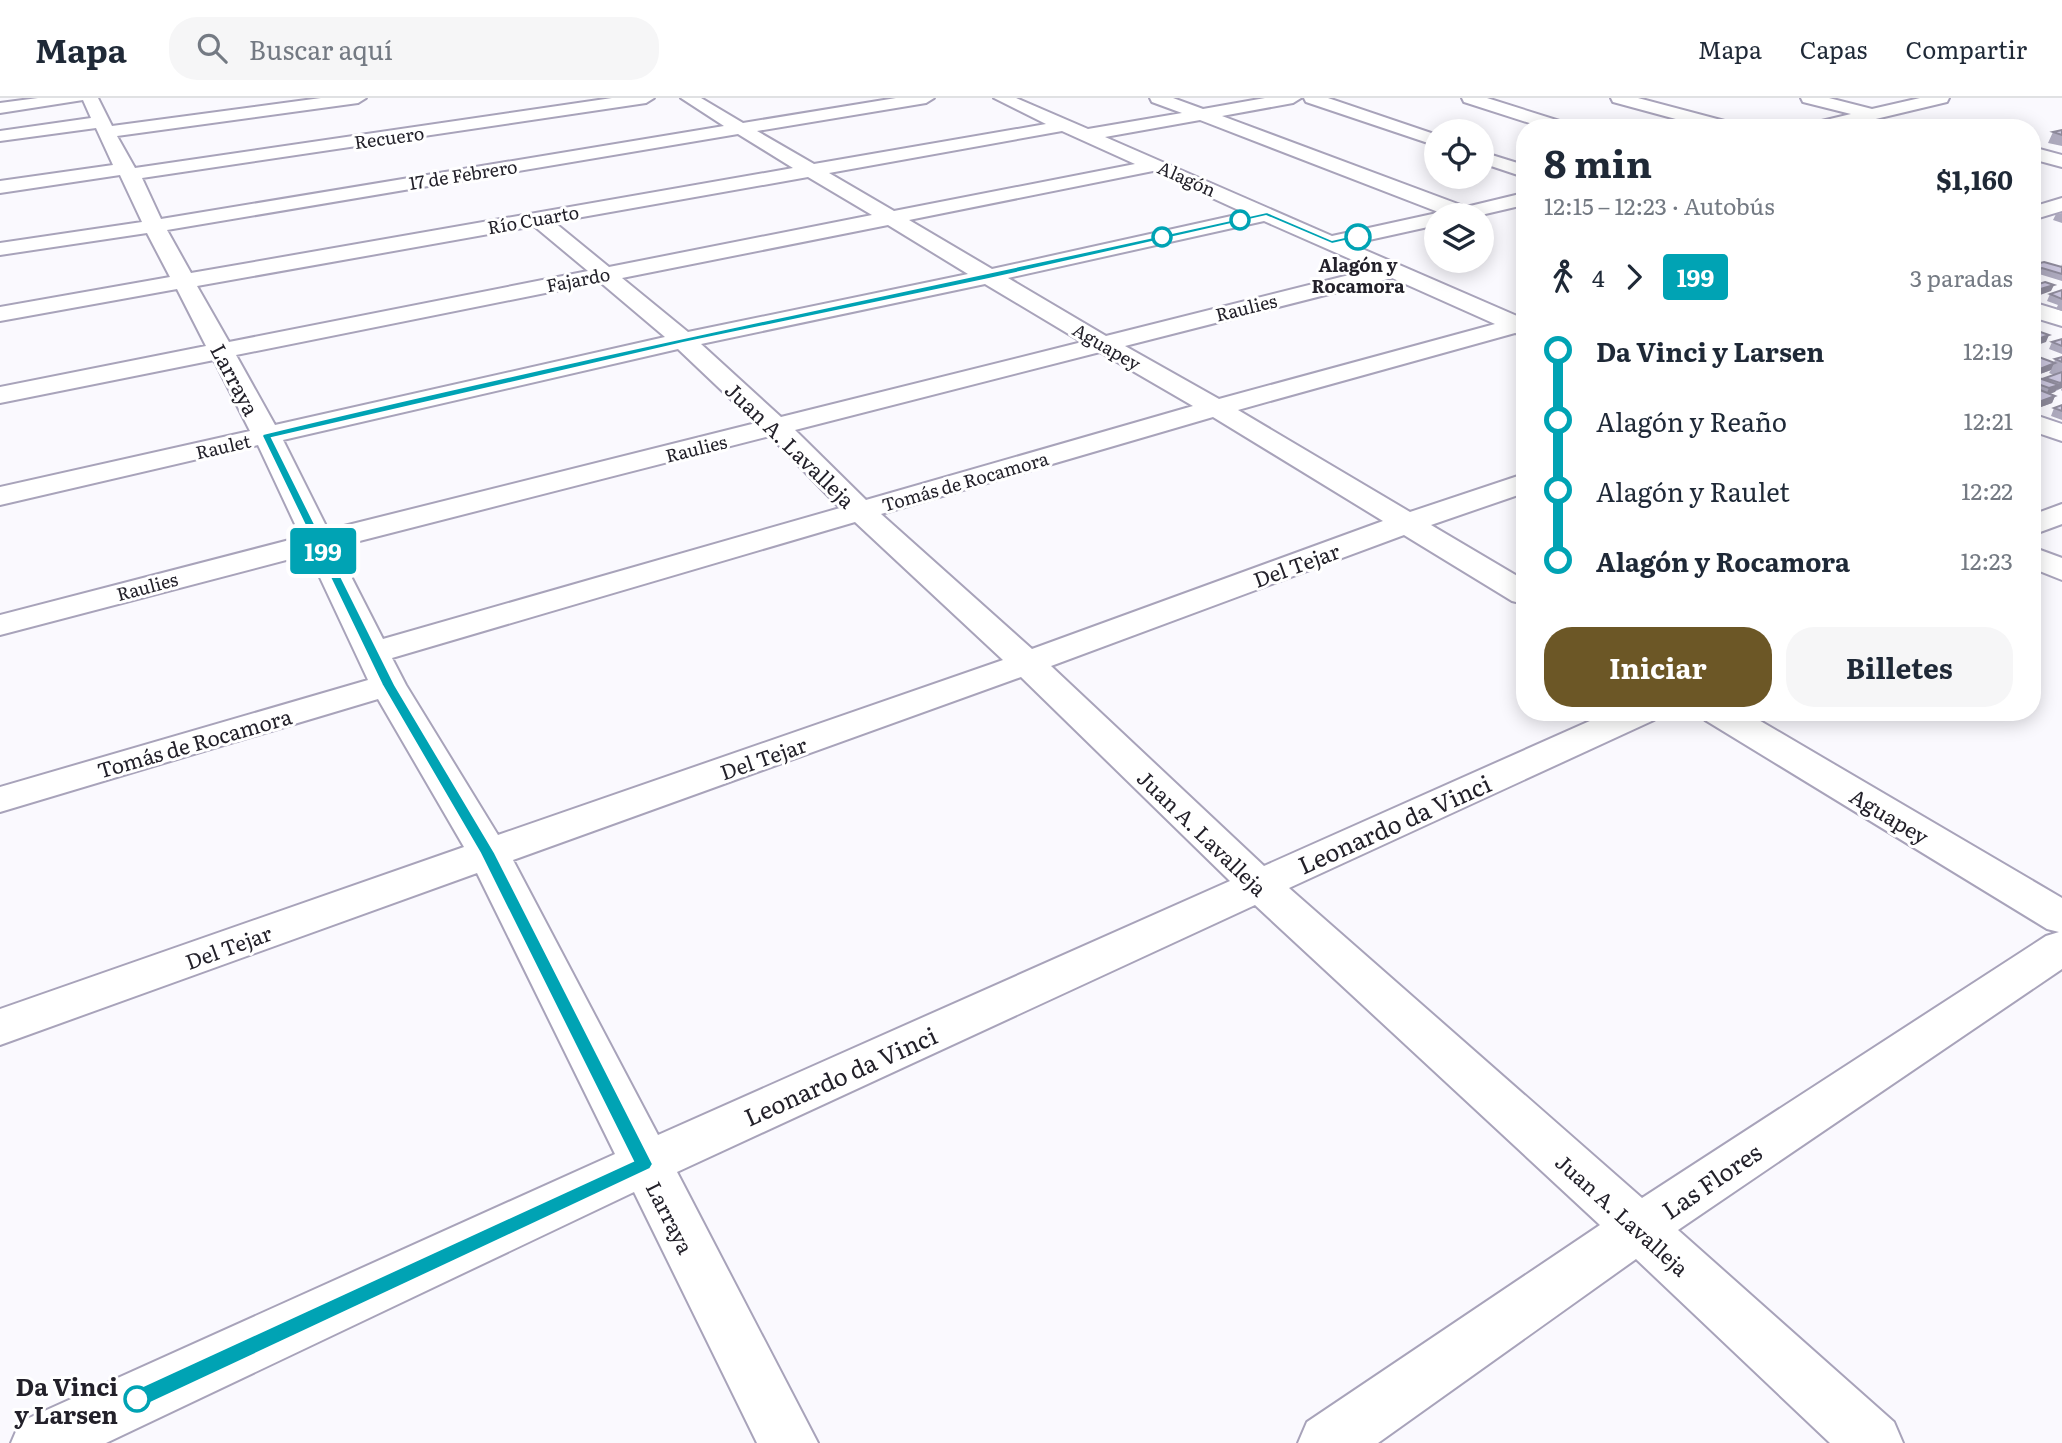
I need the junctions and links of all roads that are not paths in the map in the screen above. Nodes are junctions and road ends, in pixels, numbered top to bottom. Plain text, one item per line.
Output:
1 (351, 98) edge
2 (358, 98) edge
3 (646, 98) edge
4 (689, 98) edge
5 (926, 98) edge
6 (1002, 98) edge
7 (1158, 98) edge
8 (1293, 98) edge
9 (1312, 98) edge
10 (1470, 98) edge
11 (1619, 98) edge
12 (1809, 98) edge
13 (1941, 98) edge
14 (0, 108) edge
15 (94, 112) edge
16 (1872, 114) junction
17 (1202, 115) junction
18 (1535, 119) edge
19 (1697, 119) edge
20 (1852, 119) edge
21 (1896, 119) edge
22 (1067, 125) junction
23 (741, 128) junction
24 (400, 135) junction
25 (1087, 135) junction
26 (0, 136) edge
27 (1424, 137) edge
28 (2041, 155) edge
29 (1494, 161) edge
30 (2062, 161) edge
31 (1157, 165) junction
32 (1516, 169) edge
33 (810, 170) junction
34 (127, 172) junction
35 (453, 175) junction
36 (0, 187) edge
37 (476, 190) dead end
38 (1516, 201) edge
39 (1438, 203) edge
40 (2062, 204) edge
41 (499, 205) dead end
42 (1494, 206) edge
43 (2041, 211) edge
44 (1267, 214) junction
45 (889, 218) junction
46 (530, 219) junction
47 (1494, 220) edge
48 (1424, 222) edge
49 (1512, 225) dead end
50 (154, 226) junction
51 (1332, 242) junction
52 (0, 249) edge
53 (1393, 271) junction
54 (606, 273) junction
55 (989, 276) junction
56 (185, 281) junction
57 (2041, 312) edge
58 (0, 314) edge
59 (2062, 319) edge
60 (1516, 325) edge
61 (1516, 328) edge
62 (683, 340) junction
63 (1101, 343) junction
64 (220, 351) junction
65 (0, 395) edge
66 (1216, 408) junction
67 (2041, 425) edge
68 (777, 428) junction
69 (2062, 433) edge
70 (267, 436) junction
71 (1516, 486) edge
72 (0, 496) edge
73 (860, 511) junction
74 (2062, 513) edge
75 (2041, 522) edge
76 (1407, 523) junction
77 (318, 541) junction
78 (2041, 560) edge
79 (2062, 570) edge
80 (1516, 589) edge
81 (0, 625) edge
82 (1027, 663) junction
83 (381, 668) junction
84 (1621, 721) edge
85 (1733, 721) edge
86 (0, 800) edge
87 (488, 853) junction
88 (1258, 884) junction
89 (2062, 918) edge
90 (2062, 947) edge
91 (0, 1027) edge
92 (643, 1164) junction
93 (1639, 1228) junction
94 (41, 1443) edge
95 (788, 1443) edge
96 (1328, 1443) edge
97 (1873, 1443) edge

1 - 2 street
1 - 15 street
1 - 24 street
3 - 24 street, Recuero
4 - 23 street, Aguapey
5 - 23 street, 17 de Febrero
6 - 22 street, Alagón
7 - 17 street
8 - 17 street
9 - 27 street
10 - 18 street
11 - 19 street
12 - 16 street
13 - 16 street
14 - 15 street
15 - 26 street
15 - 34 street, Larraya
16 - 20 street
16 - 21 street
17 - 25 street
17 - 39 street
22 - 25 street, Alagón
22 - 33 street, Río Cuarto
23 - 33 street, Aguapey
23 - 35 street, 17 de Febrero
24 - 34 street, Recuero
24 - 35 street
25 - 31 street, Alagón
28 - 30 street
29 - 32 street
31 - 44 street, Alagón
31 - 45 street, Fajardo
33 - 45 street, Aguapey
33 - 46 street, Río Cuarto
34 - 36 street, Recuero
34 - 50 street, Larraya
35 - 37 street
35 - 50 street, 17 de Febrero
38 - 42 street
40 - 43 street
41 - 46 street, Juan A. Lavalleja
44 - 51 street, Alagón
44 - 55 street, Raulet
45 - 54 street, Fajardo
45 - 55 street, Aguapey
46 - 54 street, Juan A. Lavalleja
46 - 56 street, Río Cuarto
47 - 49 street
48 - 51 street
50 - 52 street, 17 de Febrero
50 - 56 street, Larraya
51 - 53 street, Alagón
53 - 60 street, Alagón
53 - 63 street, Raulies
54 - 62 street, Juan A. Lavalleja
54 - 64 street, Fajardo
55 - 62 street, Raulet
55 - 63 street, Aguapey
56 - 58 street, Río Cuarto
56 - 64 street, Larraya
57 - 59 street
61 - 66 street, Tomás de Rocamora
62 - 68 street, Juan A. Lavalleja
62 - 70 street, Raulet
63 - 66 street, Aguapey
63 - 68 street, Raulies
64 - 65 street, Fajardo
64 - 70 street, Larraya
66 - 73 street, Tomás de Rocamora
66 - 76 street, Aguapey
67 - 69 street
68 - 73 street, Juan A. Lavalleja
68 - 77 street, Raulies
70 - 72 street, Raulet
70 - 77 street, Larraya
71 - 76 street, Del Tejar
73 - 82 street, Juan A. Lavalleja
73 - 83 street, Tomás de Rocamora
74 - 75 street
76 - 80 street, Aguapey
76 - 82 street, Del Tejar
77 - 81 street, Raulies
77 - 83 street, Larraya
78 - 79 street
82 - 87 street, Del Tejar
82 - 88 street, Juan A. Lavalleja
83 - 86 street, Tomás de Rocamora
83 - 87 street, Larraya
84 - 88 street, Leonardo da Vinci
85 - 89 street, Aguapey
87 - 91 street, Del Tejar
87 - 92 street, Larraya
88 - 92 street, Leonardo da Vinci
88 - 93 street, Juan A. Lavalleja
90 - 93 street, Las Flores
92 - 94 street, Leonardo da Vinci
92 - 95 street, Larraya
93 - 96 street, Las Flores
93 - 97 street, Juan A. Lavalleja

